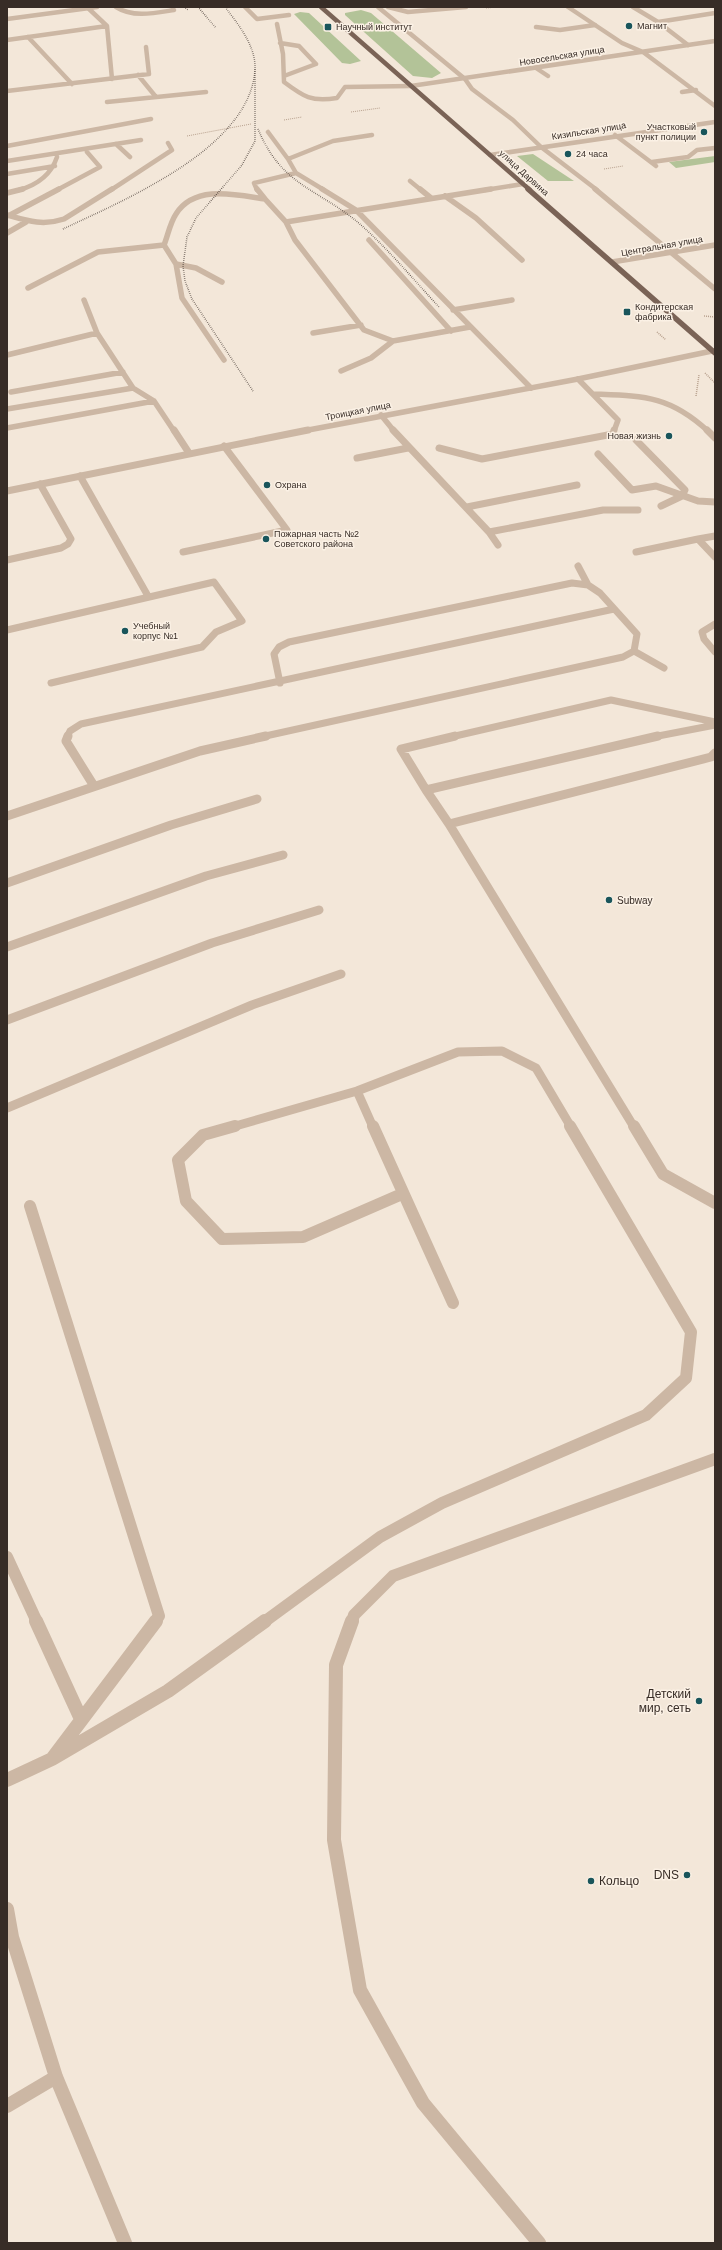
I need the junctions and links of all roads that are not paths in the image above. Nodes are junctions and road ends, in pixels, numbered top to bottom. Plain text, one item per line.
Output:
1 (97, 7) edge
2 (116, 7) edge
3 (245, 7) edge
4 (322, 7) edge
5 (378, 7) edge
6 (388, 7) edge
7 (466, 7) edge
8 (568, 7) edge
9 (633, 7) edge
10 (88, 8) junction
11 (174, 10) dead end
12 (715, 13) edge
13 (289, 15) dead end
14 (7, 19) edge
15 (658, 22) junction
16 (277, 24) dead end
17 (595, 25) junction
18 (107, 26) junction
19 (536, 27) dead end
20 (28, 37) junction
21 (7, 40) edge
22 (715, 41) edge
23 (280, 43) junction
24 (688, 45) junction
25 (146, 47) dead end
26 (643, 52) junction
27 (536, 68) junction
28 (138, 75) junction
29 (284, 76) junction
30 (548, 76) dead end
31 (112, 78) junction
32 (465, 79) junction
33 (72, 84) junction
34 (412, 86) junction
35 (696, 90) junction
36 (7, 91) edge
37 (206, 92) dead end
38 (682, 92) dead end
39 (156, 97) junction
40 (107, 102) dead end
41 (714, 104) edge
42 (151, 120) dead end
43 (715, 122) edge
44 (268, 132) dead end
45 (372, 135) dead end
46 (615, 135) junction
47 (141, 140) dead end
48 (168, 143) dead end
49 (116, 144) junction
50 (7, 146) edge
51 (541, 147) junction
52 (715, 148) edge
53 (87, 152) dead end
54 (490, 154) junction
55 (56, 157) dead end
56 (130, 157) dead end
57 (288, 159) junction
58 (7, 161) edge
59 (55, 166) junction
60 (296, 173) junction
61 (7, 174) edge
62 (410, 181) dead end
63 (523, 184) junction
64 (7, 193) edge
65 (445, 196) junction
66 (431, 198) junction
67 (265, 199) junction
68 (356, 210) junction
69 (9, 215) edge
70 (26, 222) junction
71 (286, 222) junction
72 (7, 233) edge
73 (369, 240) dead end
74 (715, 245) edge
75 (164, 246) junction
76 (672, 253) junction
77 (522, 260) dead end
78 (612, 262) junction
79 (176, 264) junction
80 (222, 282) dead end
81 (28, 288) dead end
82 (715, 289) edge
83 (84, 300) dead end
84 (512, 300) dead end
85 (453, 310) junction
86 (361, 325) junction
87 (470, 327) junction
88 (451, 331) junction
89 (97, 333) junction
90 (313, 333) dead end
91 (393, 341) junction
92 (714, 352) edge
93 (7, 355) edge
94 (224, 360) dead end
95 (341, 371) dead end
96 (123, 372) junction
97 (578, 379) junction
98 (133, 388) junction
99 (531, 388) junction
100 (11, 392) dead end
101 (593, 394) junction
102 (154, 401) junction
103 (7, 409) edge
104 (381, 415) junction
105 (7, 428) edge
106 (715, 438) edge
107 (636, 440) dead end
108 (224, 446) junction
109 (408, 448) junction
110 (439, 448) dead end
111 (189, 453) junction
112 (598, 454) dead end
113 (357, 458) dead end
114 (80, 476) junction
115 (40, 484) junction
116 (577, 485) dead end
117 (7, 491) edge
118 (682, 496) junction
119 (715, 502) edge
120 (661, 506) dead end
121 (467, 507) junction
122 (638, 510) dead end
123 (489, 532) junction
124 (715, 536) edge
125 (698, 539) junction
126 (498, 545) dead end
127 (183, 552) dead end
128 (636, 552) dead end
129 (715, 557) edge
130 (7, 560) edge
131 (578, 566) dead end
132 (588, 585) junction
133 (148, 596) junction
134 (614, 608) junction
135 (715, 624) edge
136 (7, 630) edge
137 (634, 651) junction
138 (715, 652) edge
139 (664, 668) dead end
140 (51, 683) dead end
141 (280, 683) junction
142 (715, 722) edge
143 (715, 725) edge
144 (715, 753) edge
145 (94, 786) junction
146 (426, 790) junction
147 (257, 799) dead end
148 (7, 816) edge
149 (449, 824) junction
150 (283, 854) dead end
151 (7, 883) edge
152 (319, 910) dead end
153 (7, 947) edge
154 (341, 974) dead end
155 (7, 1020) edge
156 (357, 1091) junction
157 (7, 1108) edge
158 (402, 1194) junction
159 (715, 1203) edge
160 (30, 1206) dead end
161 (453, 1303) dead end
162 (715, 1459) edge
163 (7, 1557) edge
164 (81, 1719) junction
165 (52, 1759) junction
166 (7, 1780) edge
167 (7, 1909) edge
168 (10, 1938) edge
169 (56, 2077) junction
170 (7, 2106) edge
171 (125, 2243) edge
172 (539, 2243) edge

1 - 10 street
2 - 11 street
3 - 13 street
4 - 34 main road, улица Дарвина
5 - 32 street
6 - 7 street
8 - 17 street
9 - 15 street
10 - 14 street
10 - 18 street
12 - 15 street
15 - 24 street
16 - 23 street
17 - 19 street
17 - 26 street
18 - 20 street
18 - 31 street
20 - 21 street
20 - 33 street
22 - 24 street, Новосельская улица
23 - 29 street
23 - 29 street
24 - 26 street, Новосельская улица
25 - 28 street
26 - 27 street, Новосельская улица
26 - 35 street
27 - 30 street
27 - 32 street, Новосельская улица
28 - 31 street
28 - 39 street
29 - 34 street, Новосельская улица
31 - 33 street
32 - 34 street, Новосельская улица
32 - 51 street
33 - 36 street
34 - 54 main road, улица Дарвина
35 - 38 street
35 - 41 street
37 - 39 street
39 - 40 street
42 - 50 street
43 - 46 street, Кизильская улица
44 - 57 street
45 - 57 street
46 - 51 street, Кизильская улица
46 - 52 street
47 - 49 street
48 - 70 street
49 - 56 street
49 - 58 street
51 - 54 street, Кизильская улица
51 - 76 street
53 - 69 street
54 - 63 main road, улица Дарвина
55 - 59 street
57 - 60 street
59 - 61 street
59 - 64 street
60 - 67 street
60 - 68 street
62 - 66 street
63 - 65 street
63 - 78 main road, улица Дарвина
65 - 66 street
65 - 77 street
66 - 68 street
67 - 71 street
67 - 75 street
68 - 71 street
68 - 85 street
69 - 70 street
70 - 72 street
71 - 86 street
73 - 88 street
74 - 76 street, Центральная улица
75 - 79 street
75 - 81 street
76 - 78 street, Центральная улица
76 - 82 street
78 - 92 main road, улица Дарвина
79 - 80 street
79 - 94 street
83 - 89 street
84 - 85 street
85 - 87 street
86 - 90 street
86 - 91 street
87 - 88 street
87 - 99 street
88 - 91 street
89 - 93 street
89 - 96 street
91 - 95 street
92 - 97 street, Троицкая улица
96 - 98 street
96 - 100 street
97 - 99 street, Троицкая улица
97 - 101 street
98 - 102 street
98 - 103 street
99 - 104 street, Троицкая улица
101 - 106 street
101 - 110 street
102 - 105 street
102 - 111 street
104 - 108 street, Троицкая улица
104 - 109 street
107 - 118 street
108 - 111 street, Троицкая улица
108 - 127 street
109 - 113 street
109 - 121 street
111 - 114 street, Троицкая улица
112 - 118 street
114 - 115 street, Троицкая улица
114 - 133 street
115 - 117 street, Троицкая улица
115 - 130 street
116 - 121 street
118 - 119 street
118 - 120 street
121 - 123 street
122 - 123 street
123 - 126 street
124 - 125 street
125 - 128 street
125 - 129 street
131 - 132 street
132 - 134 street
132 - 141 street
133 - 136 street
133 - 140 street
134 - 137 street
134 - 141 street
135 - 138 street
137 - 139 street
137 - 145 street
141 - 145 street
142 - 146 street
143 - 146 street
144 - 149 street
145 - 148 street
146 - 149 street
147 - 151 street
149 - 159 street
150 - 153 street
152 - 155 street
154 - 157 street
156 - 158 street
156 - 158 street
156 - 165 street
158 - 161 street
160 - 164 street
162 - 172 street
163 - 164 street
164 - 165 street
165 - 166 street
167 - 168 street
168 - 169 street
169 - 170 street
169 - 171 street

